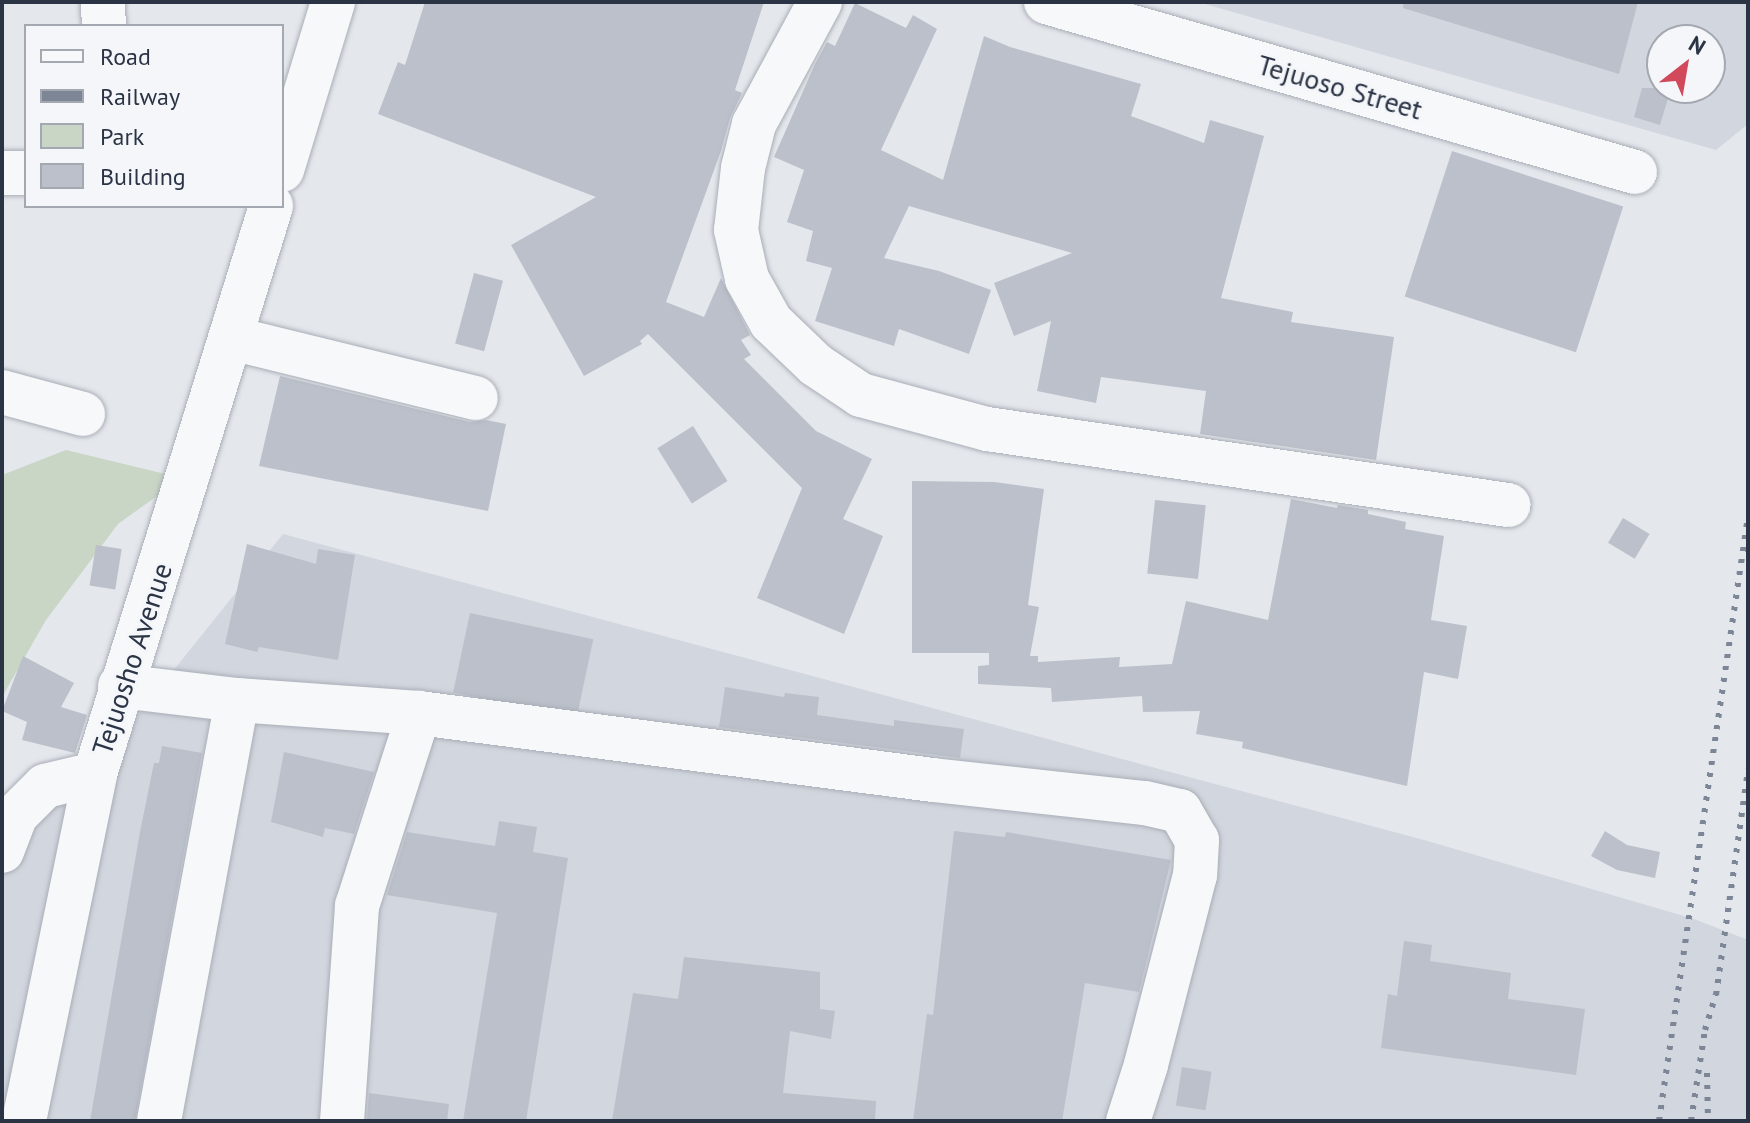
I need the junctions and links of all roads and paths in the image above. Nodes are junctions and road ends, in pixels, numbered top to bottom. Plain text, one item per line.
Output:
1 (103, 2) edge
2 (333, 2) edge
3 (820, 2) edge
4 (1063, 4) edge
5 (104, 24) edge
6 (290, 113) edge
7 (284, 156) edge
8 (1635, 172) dead end
9 (2, 173) edge
10 (24, 173) edge
11 (270, 208) edge
12 (231, 338) junction
13 (2, 392) edge
14 (476, 398) dead end
15 (83, 414) dead end
16 (1508, 505) dead end
17 (120, 686) junction
18 (237, 700) junction
19 (419, 713) junction
20 (95, 774) junction
21 (2, 851) edge
22 (24, 1121) edge
23 (159, 1121) edge
24 (342, 1121) edge
25 (1128, 1121) edge

1 - 5 street
2 - 6 street
3 - 16 street
4 - 8 street, Tejuoso Street
6 - 7 street
9 - 10 street
11 - 12 street, Tejuosho Avenue
12 - 14 street
12 - 17 street, Tejuosho Avenue
13 - 15 street
17 - 18 street
17 - 20 street, Tejuosho Avenue
18 - 19 street
18 - 23 street
19 - 24 street
19 - 25 street
20 - 21 street
20 - 22 street, Tejuosho Avenue

